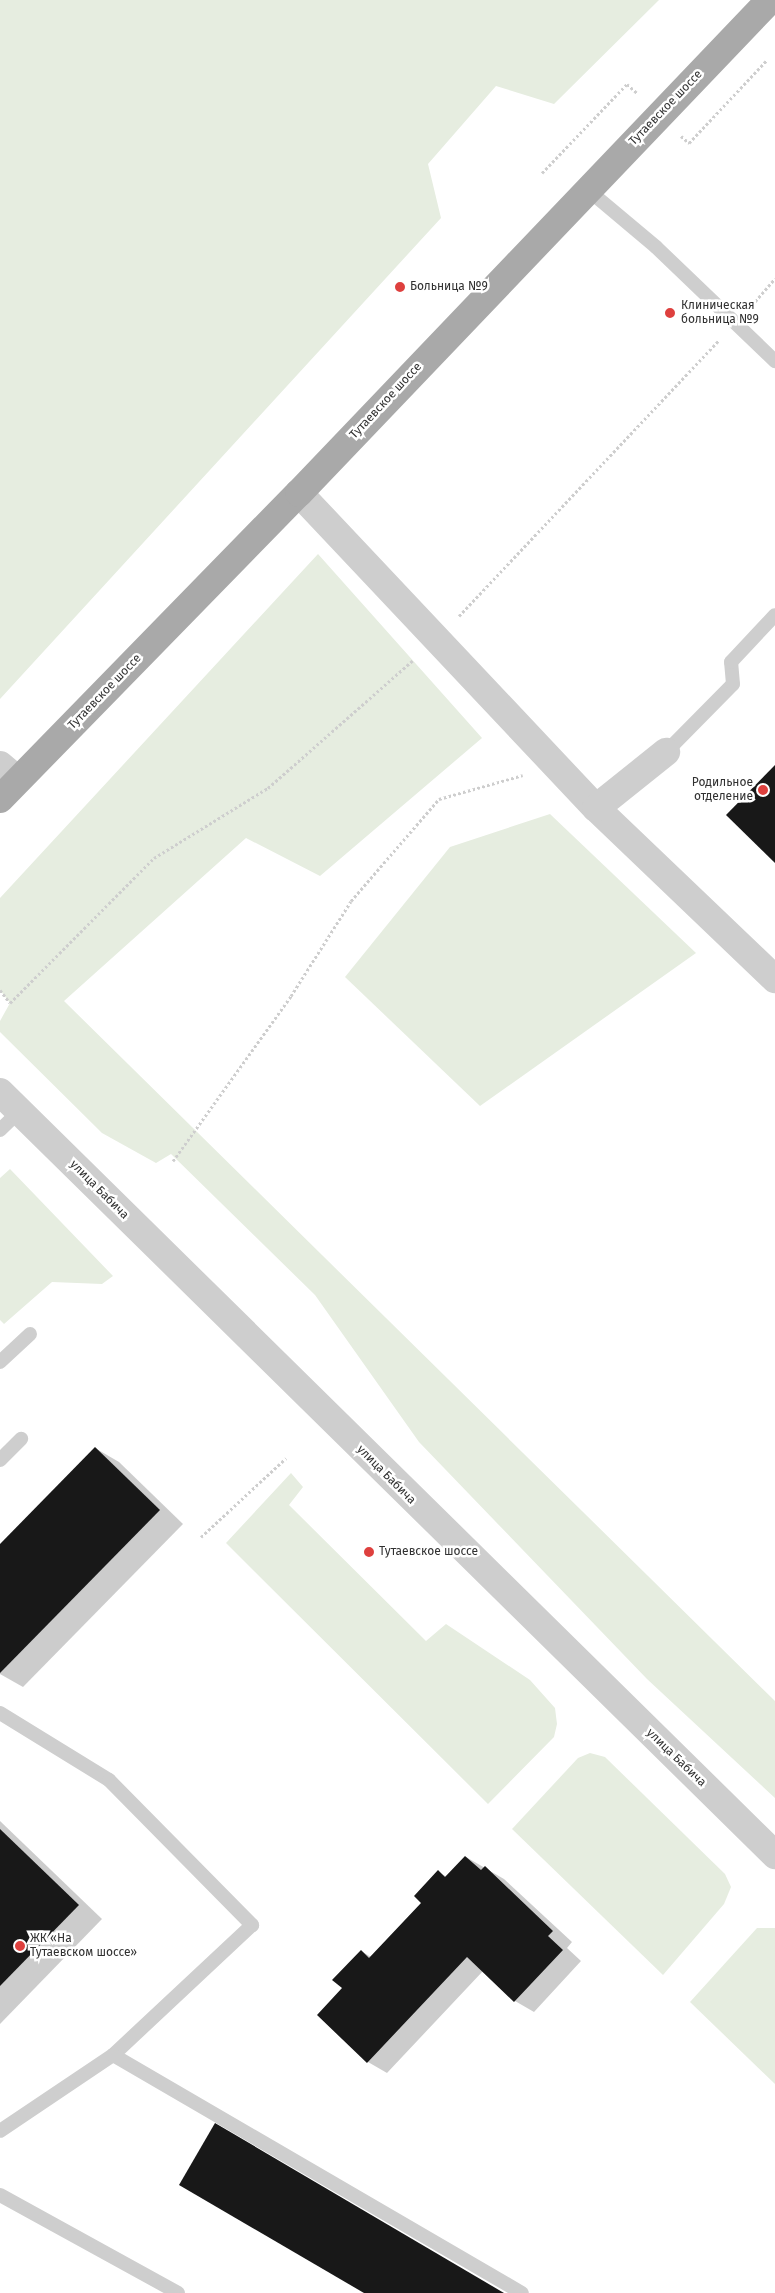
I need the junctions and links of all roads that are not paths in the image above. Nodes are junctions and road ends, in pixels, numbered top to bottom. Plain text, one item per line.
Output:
1 (770, 0) edge
2 (587, 189) junction
3 (775, 361) edge
4 (299, 493) junction
5 (775, 615) edge
6 (666, 752) joint
7 (6, 781) edge
8 (596, 808) junction
9 (775, 979) edge
10 (0, 1092) edge
11 (20, 1111) junction
12 (0, 1130) edge
13 (30, 1334) dead end
14 (0, 1362) edge
15 (21, 1439) dead end
16 (0, 1460) edge
17 (0, 1714) edge
18 (775, 1855) edge
19 (112, 2055) junction
20 (0, 2132) edge
21 (0, 2195) edge
22 (178, 2293) edge
23 (522, 2293) edge

1 - 2 main road, Тутаевское шоссе
2 - 3 lane
2 - 4 main road, Тутаевское шоссе
4 - 7 main road, Тутаевское шоссе
4 - 8 street
5 - 6 lane
6 - 8 street
8 - 9 street
10 - 11 street, улица Бабича
11 - 12 lane
11 - 18 street, улица Бабича
13 - 14 lane
15 - 16 lane
17 - 19 lane
19 - 20 lane
19 - 23 lane
21 - 22 lane

